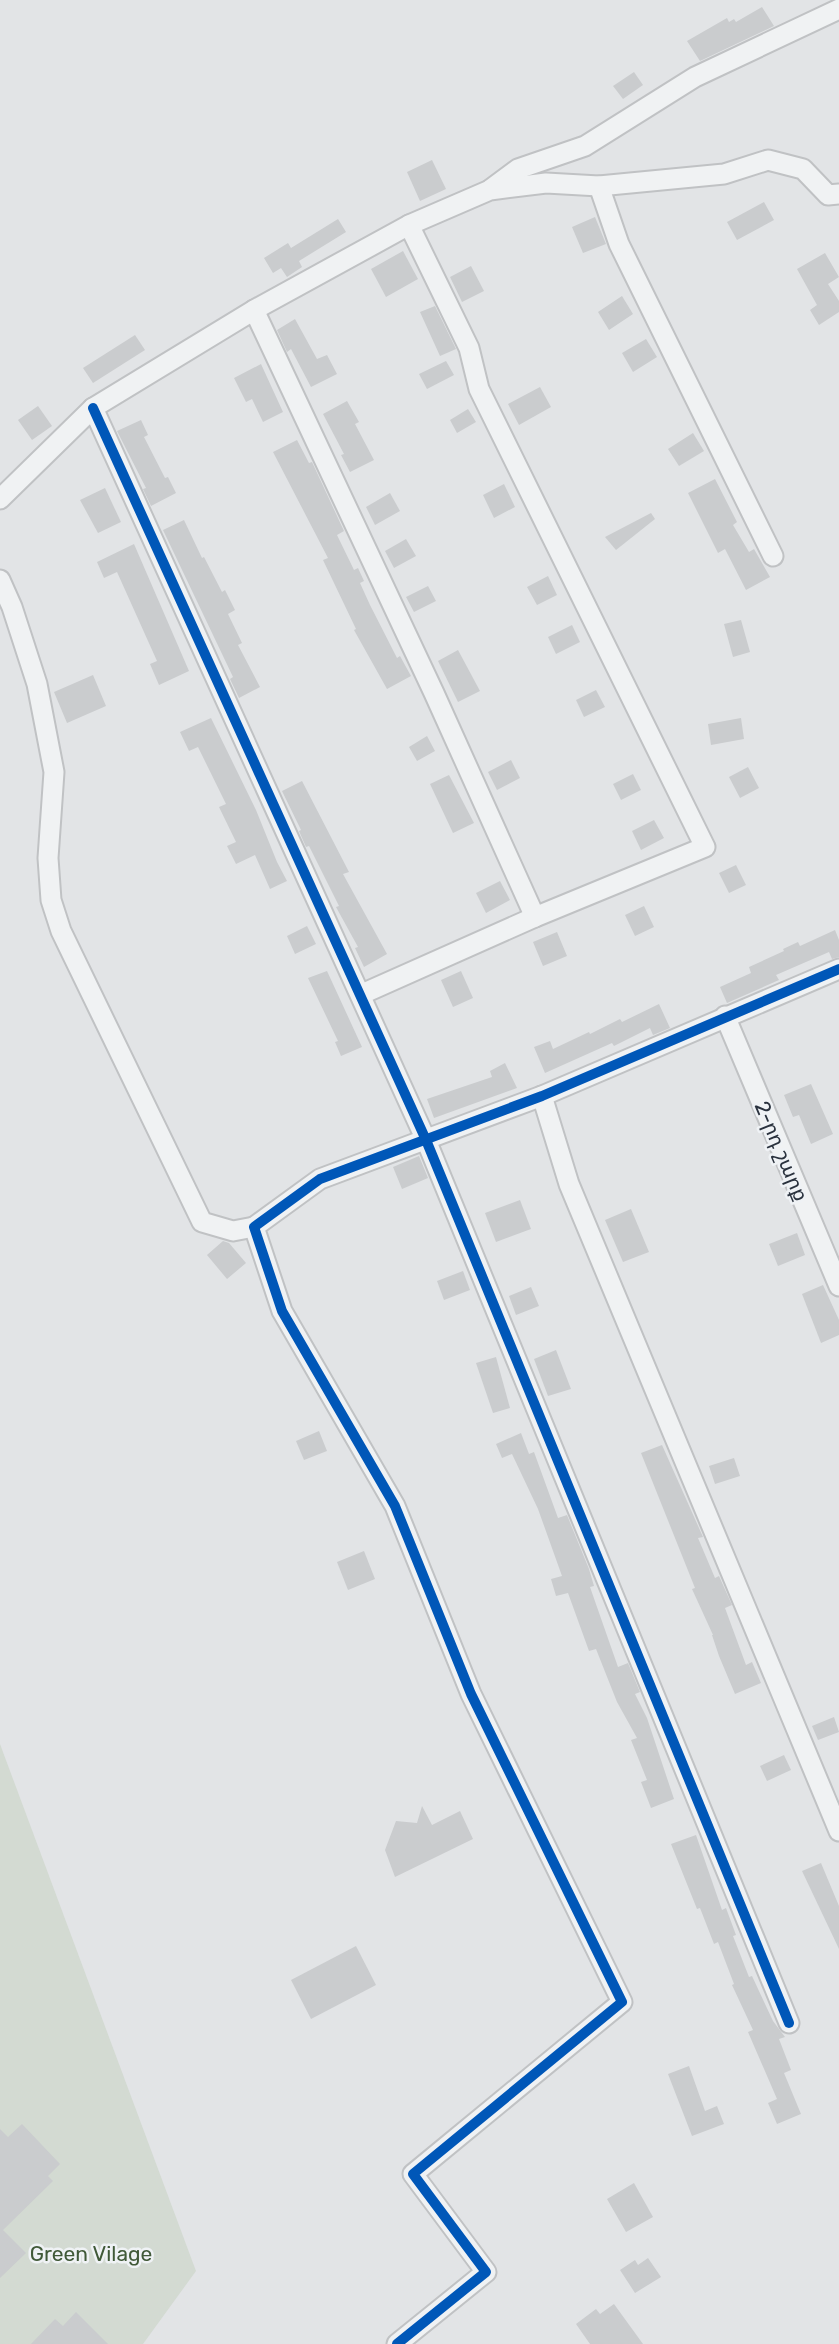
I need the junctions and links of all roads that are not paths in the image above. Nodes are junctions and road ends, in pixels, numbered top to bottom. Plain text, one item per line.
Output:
1 (839, 9) edge
2 (599, 186) junction
3 (490, 190) junction
4 (834, 195) edge
5 (839, 214) edge
6 (410, 225) junction
7 (254, 310) junction
8 (93, 408) junction
9 (0, 499) edge
10 (773, 556) dead end
11 (0, 580) edge
12 (535, 917) junction
13 (839, 969) edge
14 (362, 994) junction
15 (725, 1016) junction
16 (542, 1096) junction
17 (426, 1140) junction
18 (254, 1227) junction
19 (839, 1286) edge
20 (839, 1831) edge
21 (789, 2023) dead end
22 (397, 2344) edge

1 - 3 street
2 - 3 street
2 - 4 street
2 - 10 street
3 - 6 street
4 - 5 street
6 - 7 street
6 - 12 street
7 - 8 street
7 - 12 street
8 - 9 street
8 - 14 street
11 - 18 street
12 - 14 street
13 - 15 street
14 - 17 street
15 - 16 street
15 - 19 street, 2-րդ շարք
16 - 17 street
16 - 20 street
17 - 18 street
17 - 21 street
18 - 22 street

